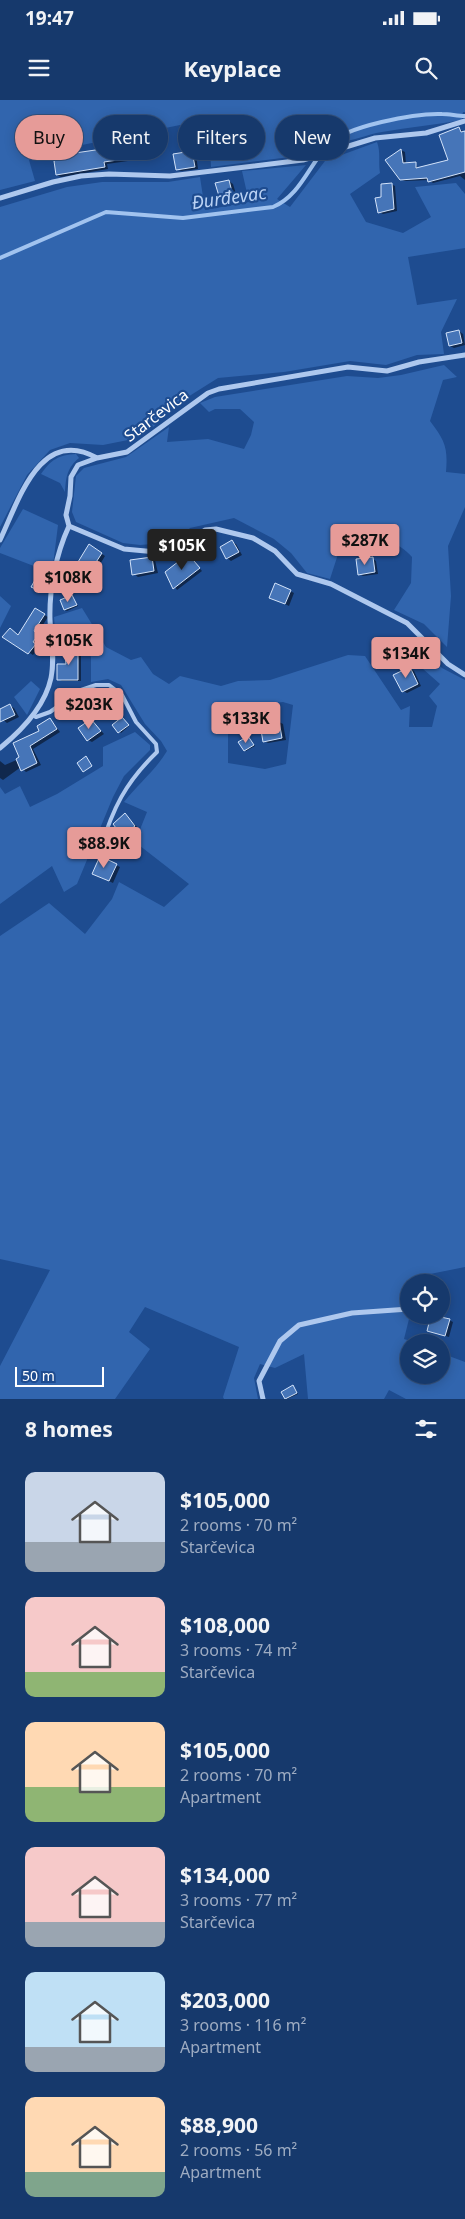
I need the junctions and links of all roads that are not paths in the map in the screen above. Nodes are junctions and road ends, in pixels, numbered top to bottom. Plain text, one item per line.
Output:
1 (465, 122) edge
2 (0, 198) edge
3 (465, 355) edge
4 (97, 458) junction
5 (69, 526) junction
6 (0, 540) edge
7 (465, 675) edge
8 (33, 715) junction
9 (0, 748) edge
10 (100, 850) dead end
11 (400, 1309) edge
12 (262, 1399) edge

1 - 2 street
3 - 4 street, Starčevica
4 - 5 street, Starčevica
4 - 6 street
5 - 7 street
5 - 8 street
8 - 9 street
8 - 10 lane
11 - 12 street

